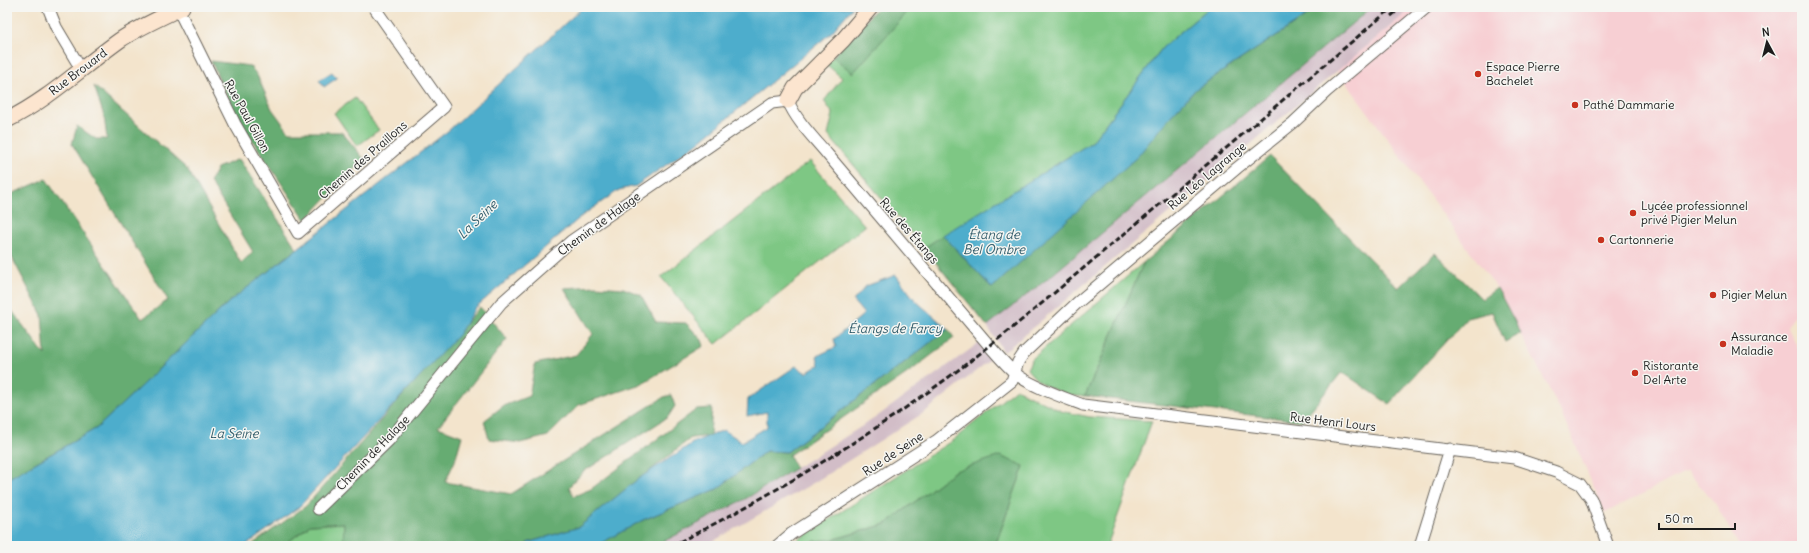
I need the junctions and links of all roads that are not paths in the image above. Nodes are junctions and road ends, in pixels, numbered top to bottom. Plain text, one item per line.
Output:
1 (48, 7) edge
2 (374, 7) edge
3 (871, 7) edge
4 (1427, 7) edge
5 (180, 8) edge
6 (81, 69) junction
7 (788, 101) junction
8 (7, 120) edge
9 (298, 233) joint
10 (1015, 374) junction
11 (1450, 450) junction
12 (318, 509) dead end
13 (777, 546) edge
14 (1420, 546) edge
15 (1608, 546) edge

1 - 6 street
2 - 9 street, Chemin des Praillons
3 - 7 street
4 - 10 street, Rue Léo Lagrange
5 - 6 street, Rue Brouard
5 - 9 street, Rue Paul Gillon
6 - 8 street, Rue Brouard
7 - 10 street, Rue des Étangs
7 - 12 street, Chemin de Halage
10 - 11 street, Rue Henri Lours
10 - 13 street, Rue de Seine
11 - 14 street
11 - 15 street, Rue Henri Lours

